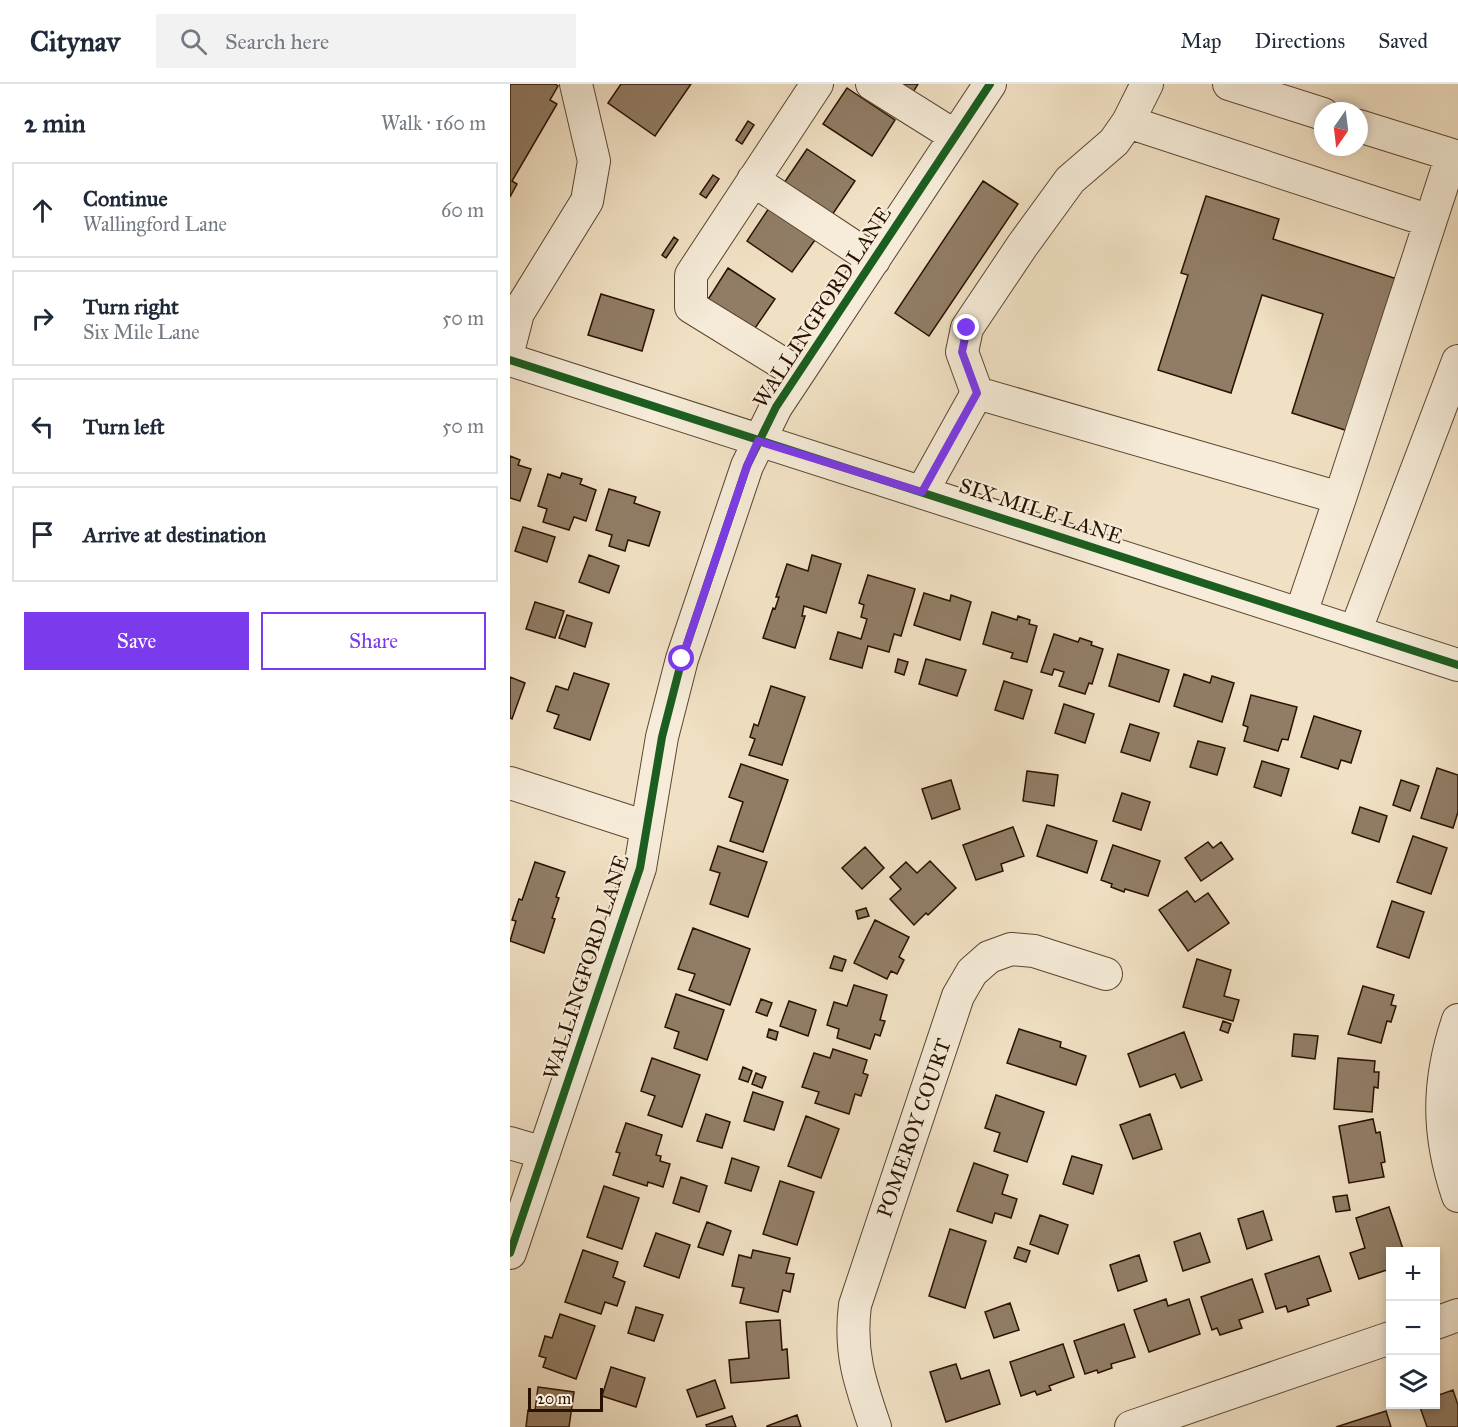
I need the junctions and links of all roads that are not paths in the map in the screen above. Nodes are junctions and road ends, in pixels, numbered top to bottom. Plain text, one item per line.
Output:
1 (576, 84) edge
2 (817, 84) edge
3 (872, 84) edge
4 (990, 84) edge
5 (1147, 84) edge
6 (1229, 84) edge
7 (1314, 111) edge
8 (1128, 122) junction
9 (1368, 129) edge
10 (955, 136) junction
11 (753, 180) junction
12 (1430, 221) junction
13 (874, 260) junction
14 (510, 344) edge
15 (510, 360) edge
16 (1458, 361) edge
17 (798, 373) junction
18 (977, 393) junction
19 (758, 441) junction
20 (922, 492) junction
21 (1341, 498) junction
22 (1301, 613) junction
23 (1355, 632) junction
24 (1458, 665) edge
25 (510, 783) edge
26 (646, 827) junction
27 (1106, 974) dead end
28 (1458, 1020) edge
29 (510, 1143) edge
30 (544, 1153) junction
31 (1458, 1196) edge
32 (510, 1253) edge
33 (1458, 1315) edge
34 (1440, 1322) edge
35 (1386, 1339) edge
36 (875, 1427) edge
37 (1131, 1427) edge

1 - 14 street
2 - 11 street
3 - 10 street
4 - 10 street, WALLINGFORD LANE
5 - 8 street
6 - 7 street
8 - 12 street
8 - 18 street
9 - 12 street
10 - 13 street, WALLINGFORD LANE
11 - 13 street
11 - 17 street
12 - 21 street
13 - 17 street, WALLINGFORD LANE
15 - 19 street, SIX MILE LANE
16 - 23 street
17 - 19 street, WALLINGFORD LANE
18 - 20 street
18 - 21 street
19 - 20 street, SIX MILE LANE
19 - 26 street, WALLINGFORD LANE
20 - 22 street, SIX MILE LANE
21 - 22 street
22 - 23 street, SIX MILE LANE
23 - 24 street, SIX MILE LANE
25 - 26 street
26 - 30 street, WALLINGFORD LANE
27 - 36 street, POMEROY COURT
28 - 31 street
29 - 30 street
30 - 32 street, WALLINGFORD LANE
33 - 34 street
35 - 37 street

